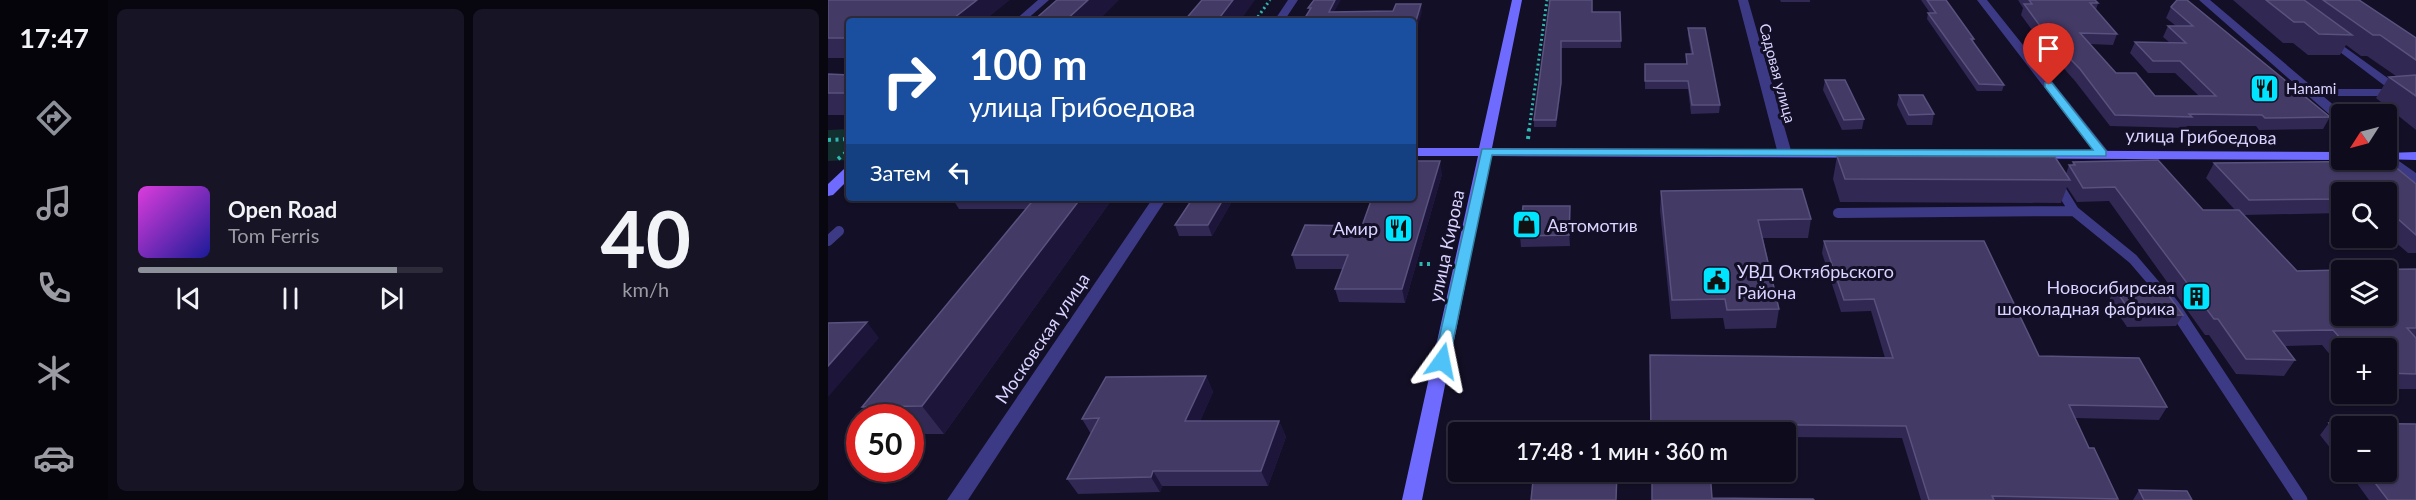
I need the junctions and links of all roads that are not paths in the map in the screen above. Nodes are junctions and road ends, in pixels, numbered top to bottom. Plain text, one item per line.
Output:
1 (1044, 0) edge
2 (1293, 0) edge
3 (1517, 0) edge
4 (1743, 0) edge
5 (1982, 0) edge
6 (2204, 0) edge
7 (1023, 18) edge
8 (1281, 18) edge
9 (2320, 33) edge
10 (2310, 93) junction
11 (2331, 110) edge
12 (1486, 151) junction
13 (1416, 152) edge
14 (2102, 153) junction
15 (1785, 154) junction
16 (2331, 156) edge
17 (2397, 156) edge
18 (2416, 156) edge
19 (2045, 163) junction
20 (2397, 164) edge
21 (846, 175) edge
22 (2416, 180) edge
23 (828, 192) edge
24 (1158, 201) edge
25 (2074, 211) junction
26 (1838, 213) dead end
27 (839, 231) dead end
28 (828, 241) edge
29 (957, 500) edge
30 (1412, 500) edge
31 (2301, 500) edge

1 - 7 street
2 - 8 street
3 - 12 street, улица Кирова
4 - 15 street, Садовая улица
5 - 14 street
6 - 10 street
9 - 10 street
10 - 11 street
12 - 13 street, улица Грибоедова
12 - 15 street, улица Грибоедова
12 - 30 street, улица Кирова
14 - 16 street, улица Грибоедова
14 - 19 street, улица Грибоедова
15 - 19 street, улица Грибоедова
17 - 18 street
19 - 25 lane
20 - 22 street
21 - 23 street
24 - 29 street, Московская улица
25 - 26 lane
25 - 31 lane
27 - 28 lane

